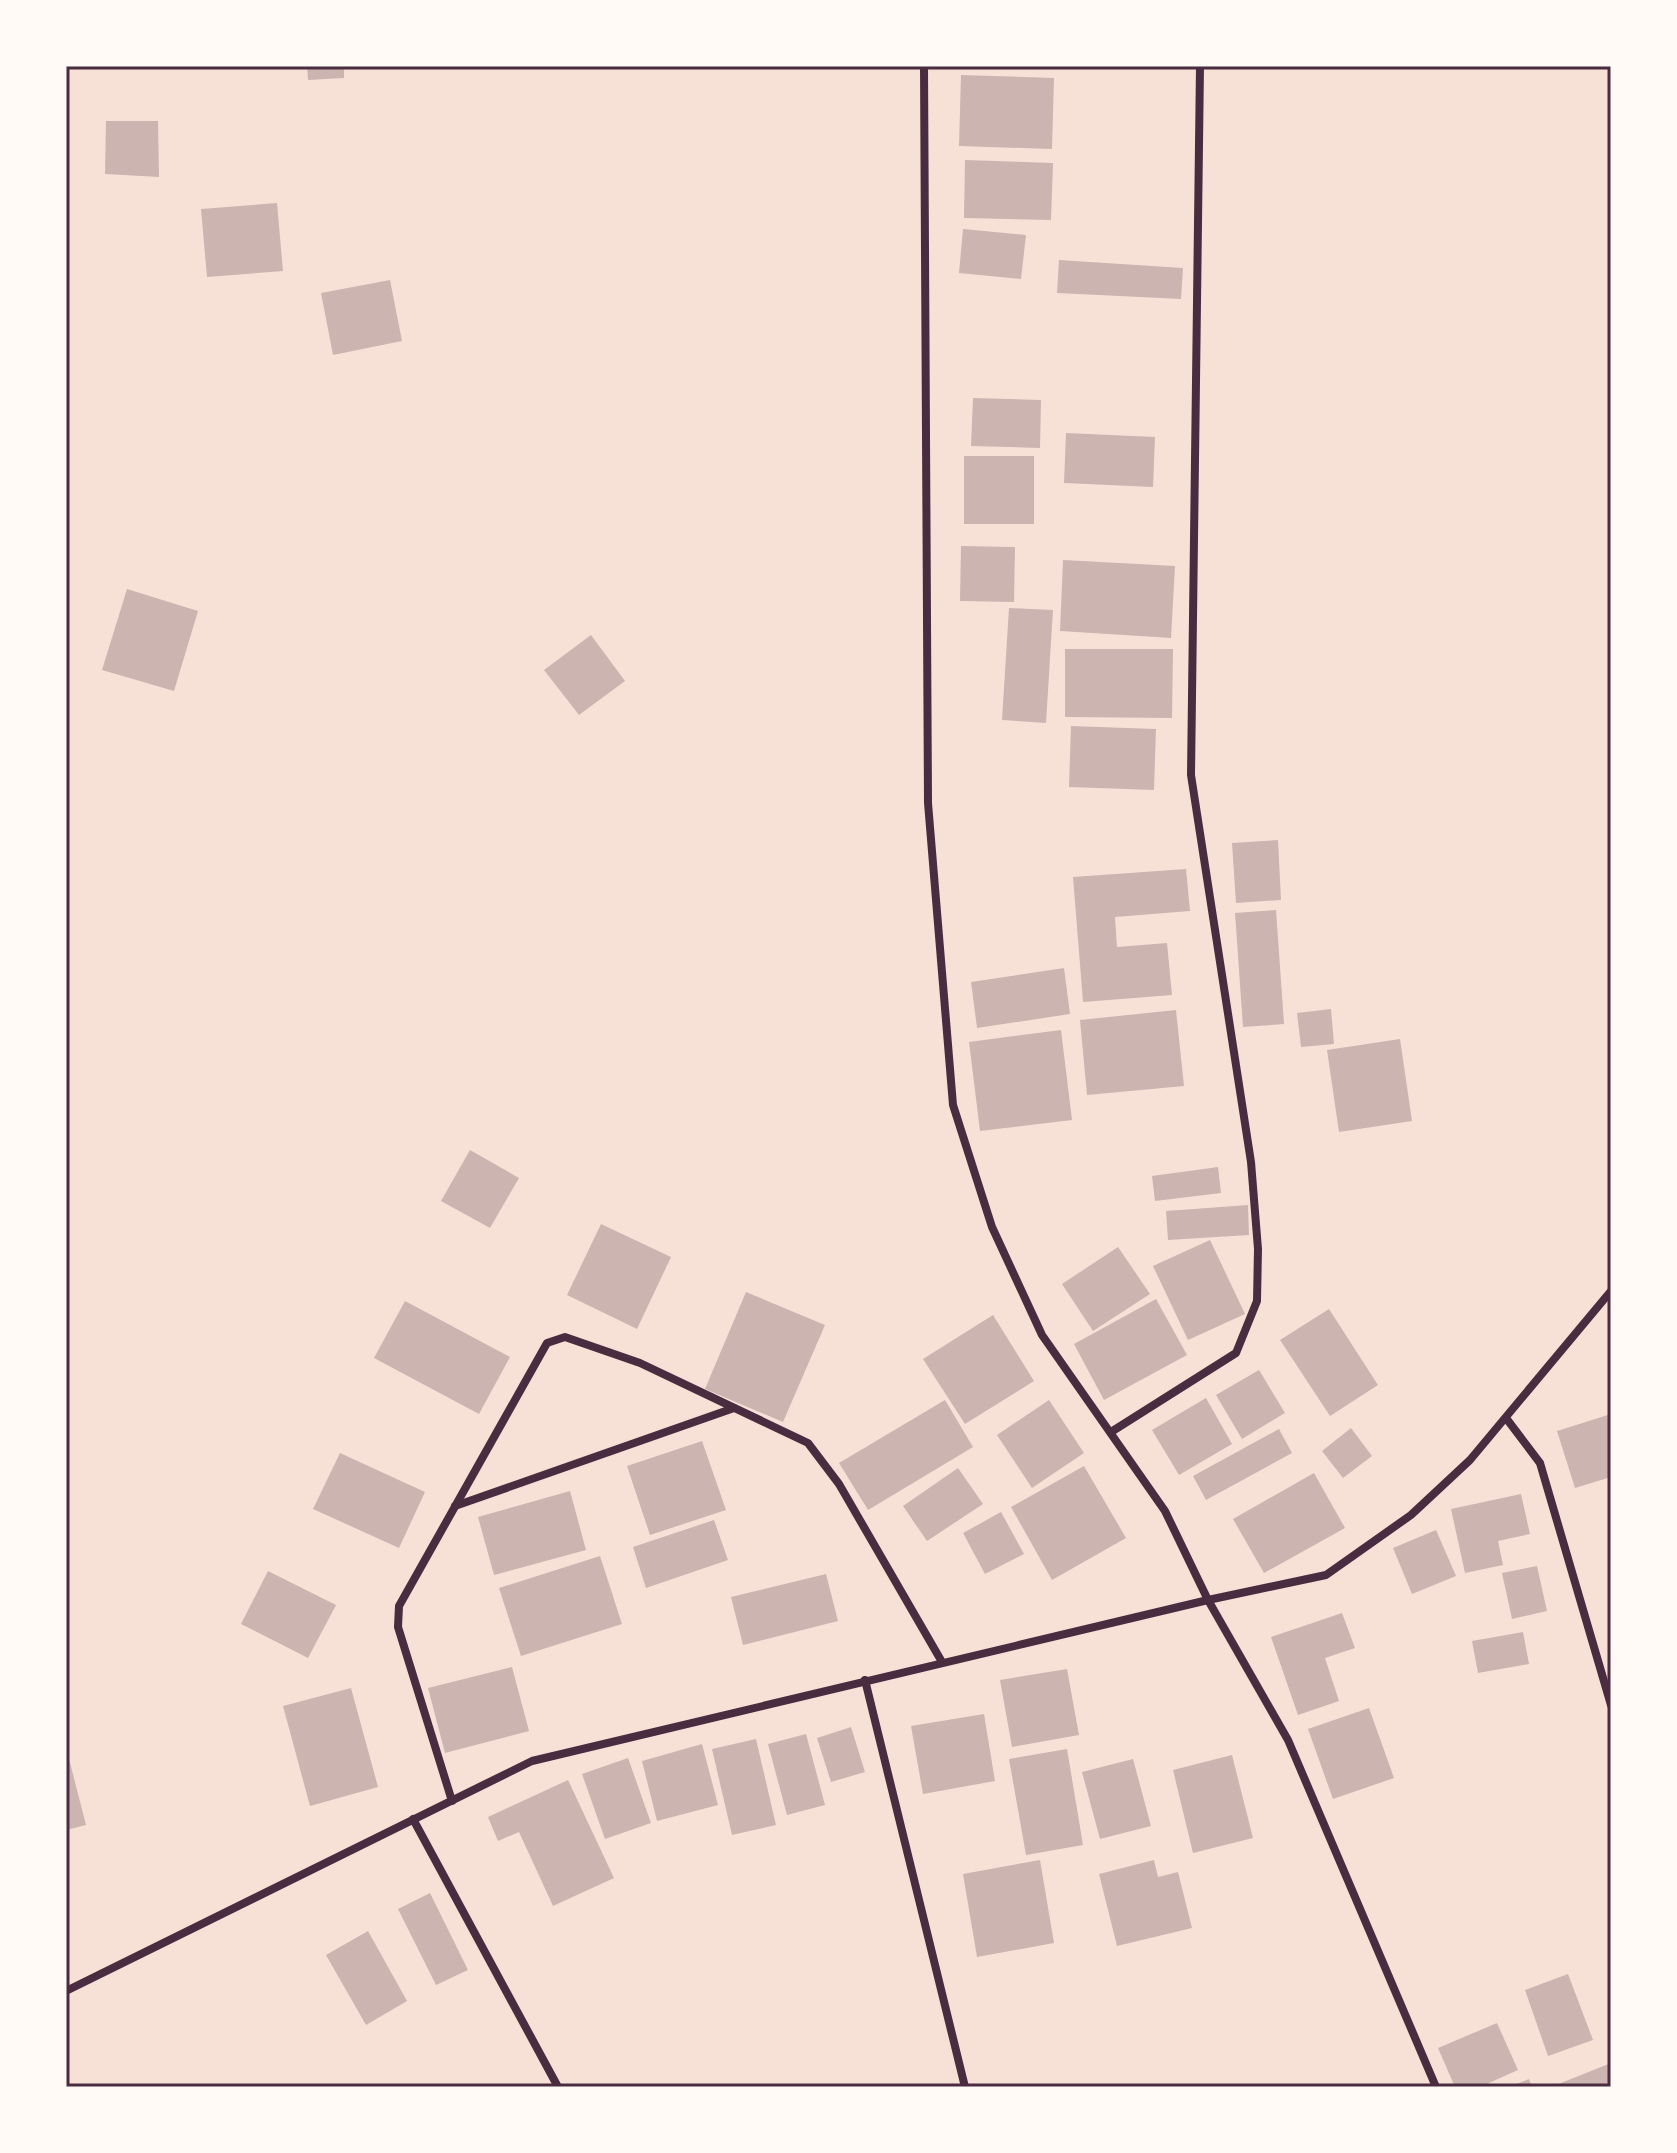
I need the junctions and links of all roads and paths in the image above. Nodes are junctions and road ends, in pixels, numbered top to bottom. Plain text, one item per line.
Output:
1 (924, 66) edge
2 (1200, 66) edge
3 (1611, 1291) edge
4 (734, 1408) junction
5 (1506, 1418) junction
6 (1111, 1432) junction
7 (454, 1506) junction
8 (1208, 1600) junction
9 (942, 1662) junction
10 (865, 1680) junction
11 (1611, 1705) edge
12 (452, 1801) junction
13 (413, 1819) junction
14 (66, 1991) edge
15 (558, 2087) edge
16 (965, 2087) edge
17 (1436, 2087) edge

1 - 6 street
2 - 6 street
3 - 5 street
4 - 7 street
4 - 7 street
4 - 9 street
5 - 8 street
5 - 11 street
6 - 8 street
7 - 12 street
8 - 9 street
8 - 17 street
9 - 10 street
10 - 12 street
10 - 16 street
12 - 13 street
13 - 14 street
13 - 15 street

